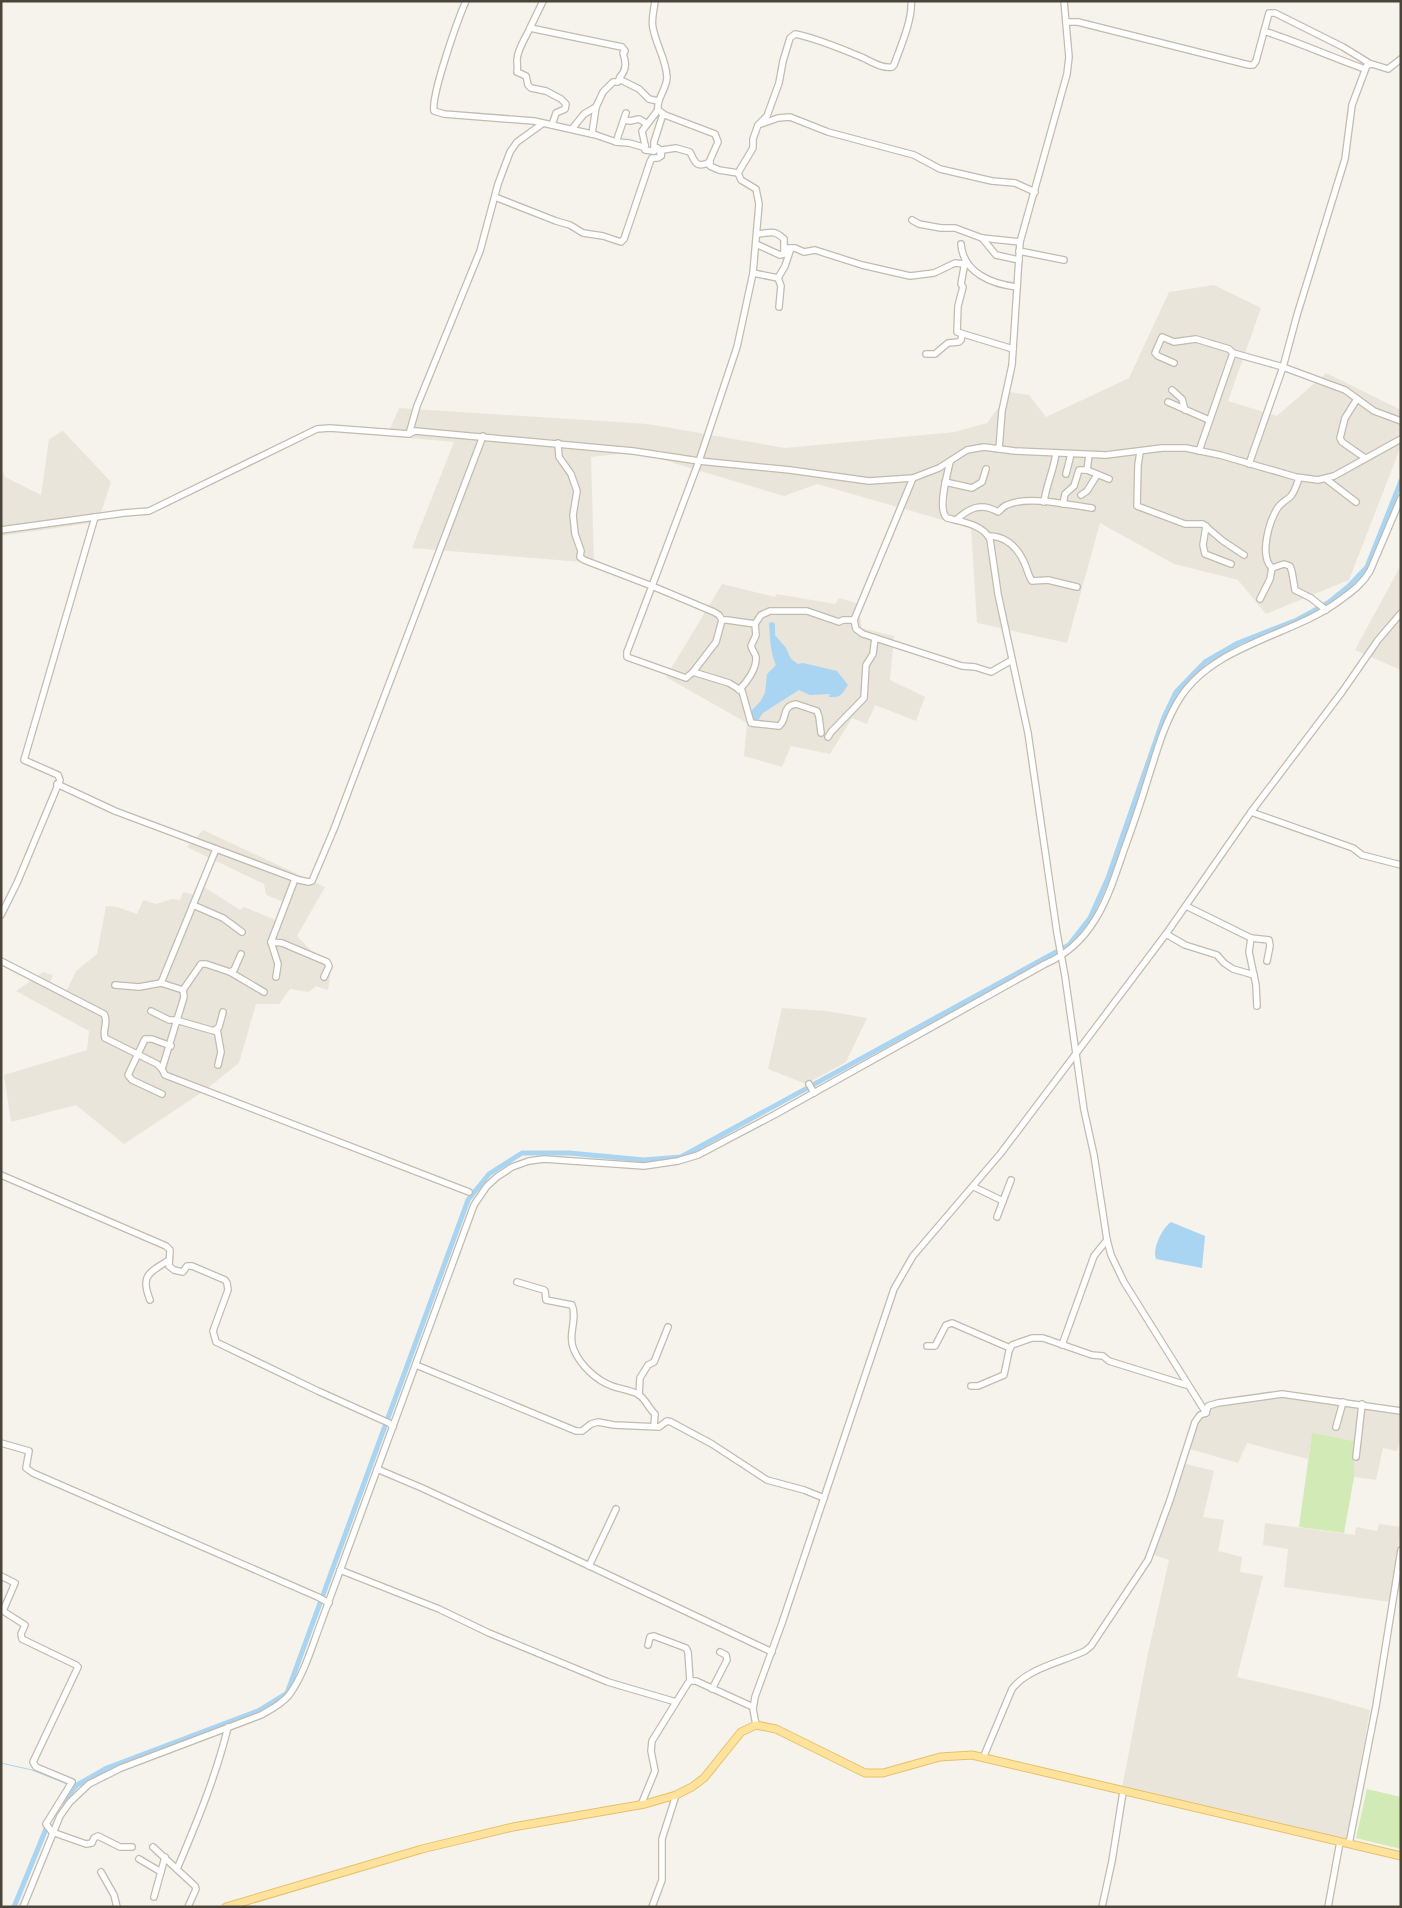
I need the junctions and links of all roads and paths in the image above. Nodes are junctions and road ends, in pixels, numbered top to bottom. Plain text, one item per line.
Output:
1 (466, 1) edge
2 (543, 1) edge
3 (655, 1) edge
4 (1064, 1) edge
5 (911, 3) edge
6 (1066, 19) junction
7 (530, 28) junction
8 (1264, 31) junction
9 (1401, 59) edge
10 (1369, 64) junction
11 (1365, 70) junction
12 (620, 77) junction
13 (658, 101) junction
14 (596, 107) junction
15 (661, 112) junction
16 (626, 113) dead end
17 (624, 120) junction
18 (538, 123) junction
19 (646, 124) junction
20 (552, 125) junction
21 (758, 125) junction
22 (572, 130) junction
23 (592, 134) junction
24 (616, 142) junction
25 (645, 145) junction
26 (654, 151) junction
27 (661, 156) junction
28 (710, 162) junction
29 (738, 173) junction
30 (1035, 192) junction
31 (495, 197) junction
32 (912, 220) dead end
33 (757, 234) junction
34 (982, 238) junction
35 (1020, 242) junction
36 (756, 244) junction
37 (962, 244) dead end
38 (791, 248) junction
39 (1019, 251) junction
40 (784, 254) junction
41 (1019, 260) junction
42 (1064, 260) dead end
43 (965, 263) junction
44 (753, 273) junction
45 (778, 278) junction
46 (1017, 287) junction
47 (779, 307) dead end
48 (962, 334) junction
49 (1013, 349) junction
50 (1233, 352) junction
51 (926, 354) dead end
52 (1174, 363) dead end
53 (1283, 368) junction
54 (1172, 390) dead end
55 (1356, 399) junction
56 (1168, 402) dead end
57 (1185, 410) junction
58 (1208, 420) junction
59 (1401, 421) edge
60 (409, 434) junction
61 (483, 436) junction
62 (1401, 439) edge
63 (558, 443) junction
64 (998, 449) junction
65 (1199, 451) junction
66 (1140, 452) junction
67 (1056, 453) junction
68 (1071, 454) junction
69 (1089, 454) junction
70 (1365, 458) junction
71 (699, 462) junction
72 (950, 462) junction
73 (1249, 464) junction
74 (986, 469) dead end
75 (1087, 470) junction
76 (1066, 474) dead end
77 (1098, 475) junction
78 (913, 478) junction
79 (1299, 478) junction
80 (1326, 479) junction
81 (1108, 480) dead end
82 (945, 482) junction
83 (1081, 495) dead end
84 (1401, 498) edge
85 (1044, 502) junction
86 (1356, 502) dead end
87 (1063, 504) junction
88 (1092, 508) dead end
89 (95, 517) junction
90 (956, 520) junction
91 (1206, 526) junction
92 (1, 530) edge
93 (988, 536) junction
94 (1244, 555) dead end
95 (1231, 564) dead end
96 (1272, 568) junction
97 (652, 586) junction
98 (1077, 587) dead end
99 (1260, 599) dead end
100 (1325, 610) junction
101 (1401, 613) edge
102 (722, 620) junction
103 (854, 620) junction
104 (755, 624) junction
105 (875, 638) junction
106 (1012, 660) junction
107 (694, 672) junction
108 (739, 690) junction
109 (821, 733) dead end
110 (828, 737) dead end
111 (57, 784) junction
112 (1251, 812) junction
113 (216, 849) junction
114 (1401, 865) edge
115 (296, 879) junction
116 (1187, 904) junction
117 (193, 905) junction
118 (1, 915) edge
119 (242, 932) dead end
120 (1166, 934) junction
121 (1251, 938) junction
122 (271, 942) junction
123 (241, 954) dead end
124 (1061, 955) junction
125 (1, 961) edge
126 (1267, 961) dead end
127 (230, 972) junction
128 (1254, 975) junction
129 (276, 977) dead end
130 (324, 977) dead end
131 (161, 983) junction
132 (114, 985) dead end
133 (183, 990) junction
134 (264, 992) dead end
135 (1257, 1006) dead end
136 (152, 1011) dead end
137 (223, 1012) dead end
138 (176, 1020) junction
139 (218, 1029) junction
140 (171, 1046) junction
141 (1076, 1054) junction
142 (138, 1056) junction
143 (218, 1065) dead end
144 (162, 1068) junction
145 (162, 1094) dead end
146 (1, 1175) edge
147 (1011, 1180) dead end
148 (974, 1187) junction
149 (469, 1192) dead end
150 (1002, 1201) junction
151 (997, 1218) dead end
152 (1107, 1240) junction
153 (168, 1260) junction
154 (517, 1282) dead end
155 (150, 1300) dead end
156 (668, 1327) dead end
157 (1062, 1345) junction
158 (927, 1346) dead end
159 (1010, 1348) junction
160 (416, 1365) junction
161 (971, 1386) dead end
162 (1188, 1386) junction
163 (639, 1395) junction
164 (1343, 1402) junction
165 (1362, 1404) junction
166 (1401, 1410) edge
167 (1206, 1413) junction
168 (389, 1424) junction
169 (654, 1426) junction
170 (1336, 1427) dead end
171 (1, 1443) edge
172 (1356, 1457) dead end
173 (377, 1469) junction
174 (824, 1498) junction
175 (616, 1509) dead end
176 (1401, 1550) edge
177 (589, 1566) junction
178 (340, 1570) junction
179 (1, 1576) edge
180 (323, 1600) junction
181 (648, 1645) dead end
182 (720, 1652) dead end
183 (772, 1652) junction
184 (690, 1681) junction
185 (712, 1689) junction
186 (676, 1702) junction
187 (753, 1707) junction
188 (756, 1725) junction
189 (228, 1727) junction
190 (982, 1758) junction
191 (1124, 1792) junction
192 (676, 1795) junction
193 (641, 1805) junction
194 (49, 1828) junction
195 (1340, 1842) junction
196 (1349, 1844) junction
197 (132, 1847) dead end
198 (153, 1847) dead end
199 (1401, 1856) edge
200 (165, 1857) junction
201 (139, 1860) dead end
202 (177, 1869) junction
203 (101, 1872) dead end
204 (161, 1872) junction
205 (154, 1897) dead end
206 (23, 1907) edge
207 (117, 1907) edge
208 (188, 1907) edge
209 (226, 1907) edge
210 (652, 1907) edge
211 (1102, 1907) edge
212 (1328, 1907) edge

1 - 18 street
2 - 7 street
3 - 13 street
4 - 6 street
5 - 21 street
6 - 8 street
6 - 30 street
7 - 12 street
7 - 20 street
8 - 10 street
8 - 11 street
9 - 10 street
10 - 11 street
11 - 53 street
12 - 13 street
12 - 14 street
13 - 15 street
14 - 22 street
14 - 23 street
15 - 19 street
15 - 26 street
15 - 28 street
16 - 17 street
17 - 19 street
17 - 24 street
18 - 20 street
18 - 31 street
19 - 25 street
20 - 22 street
21 - 29 street
21 - 30 street
22 - 23 street
23 - 24 street
24 - 25 street
25 - 26 street
26 - 27 street
27 - 28 street
27 - 31 street
28 - 29 street
29 - 33 street
30 - 35 street
31 - 60 street
32 - 34 street
33 - 36 street
33 - 40 street
34 - 35 street
34 - 41 street
35 - 39 street
36 - 40 street
36 - 44 street
37 - 43 street
38 - 40 street
38 - 43 street
38 - 45 street
39 - 41 street
39 - 42 street
41 - 46 street
43 - 46 street
43 - 48 street
44 - 45 street
44 - 71 street
45 - 47 street
46 - 49 street
48 - 49 street
48 - 51 street
49 - 64 street
50 - 52 street
50 - 53 street
50 - 58 street
53 - 55 street
53 - 73 street
54 - 57 street
55 - 59 street
55 - 70 street
56 - 57 street
57 - 58 street
58 - 65 street
60 - 61 street
60 - 89 street
61 - 63 street
61 - 115 street
62 - 70 street
63 - 71 street
63 - 97 street
64 - 67 street
64 - 72 street
65 - 66 street
65 - 73 street
66 - 69 street
66 - 91 street
67 - 68 street
67 - 85 street
68 - 69 street
68 - 76 street
69 - 75 street
70 - 80 street
71 - 78 street
71 - 97 street
72 - 78 street
72 - 82 street
73 - 79 street
74 - 82 street
75 - 77 street
75 - 87 street
77 - 81 street
77 - 83 street
78 - 103 street
79 - 80 street
79 - 96 street
80 - 86 street
82 - 90 street
84 - 100 street
85 - 87 street
85 - 90 street
87 - 88 street
89 - 92 street
89 - 111 street
90 - 93 street
91 - 94 street
91 - 95 street
93 - 98 street
93 - 106 street
96 - 99 street
96 - 100 street
97 - 102 street
97 - 107 street
100 - 124 street
101 - 112 street
102 - 104 street
102 - 107 street
103 - 104 street
103 - 105 street
104 - 108 street
105 - 106 street
105 - 110 street
106 - 124 street
107 - 108 street
108 - 109 street
111 - 113 street
111 - 118 street
112 - 114 street
112 - 116 street
113 - 115 street
113 - 117 street
115 - 122 street
116 - 120 street
116 - 121 street
117 - 119 street
117 - 131 street
120 - 128 street
120 - 141 street
121 - 126 street
121 - 128 street
122 - 129 street
122 - 130 street
123 - 127 street
124 - 141 street
124 - 160 street
125 - 142 street
127 - 133 street
127 - 134 street
128 - 135 street
131 - 132 street
131 - 133 street
133 - 138 street
136 - 138 street
137 - 139 street
138 - 139 street
138 - 140 street
139 - 143 street
140 - 142 street
140 - 144 street
141 - 148 street
141 - 152 street
142 - 144 street
142 - 145 street
144 - 149 street
146 - 153 street
147 - 150 street
148 - 150 street
148 - 174 street
150 - 151 street
152 - 157 street
152 - 162 street
153 - 155 street
153 - 168 street
154 - 163 street
156 - 163 street
157 - 159 street
157 - 162 street
158 - 159 street
159 - 161 street
160 - 168 street
160 - 169 street
162 - 167 street
163 - 169 street
164 - 165 street
164 - 167 street
164 - 170 street
165 - 166 street
165 - 172 street
167 - 190 street
168 - 173 street
169 - 174 street
171 - 180 street
173 - 177 street
173 - 178 street
174 - 183 street
175 - 177 street
176 - 196 street
177 - 183 street
178 - 180 street
178 - 186 street
179 - 194 street
180 - 189 street
181 - 184 street
182 - 185 street
183 - 187 street
184 - 185 street
184 - 186 street
185 - 187 street
186 - 193 street
187 - 188 street
188 - 190 main road
188 - 192 main road
189 - 194 street
189 - 202 street
190 - 191 main road
191 - 195 main road
191 - 211 street
192 - 193 main road
192 - 210 street
193 - 209 main road
194 - 197 street
194 - 206 street
195 - 196 main road
195 - 212 street
196 - 199 main road
198 - 200 street
200 - 202 street
200 - 204 street
201 - 204 street
202 - 208 street
203 - 207 street
204 - 205 street

